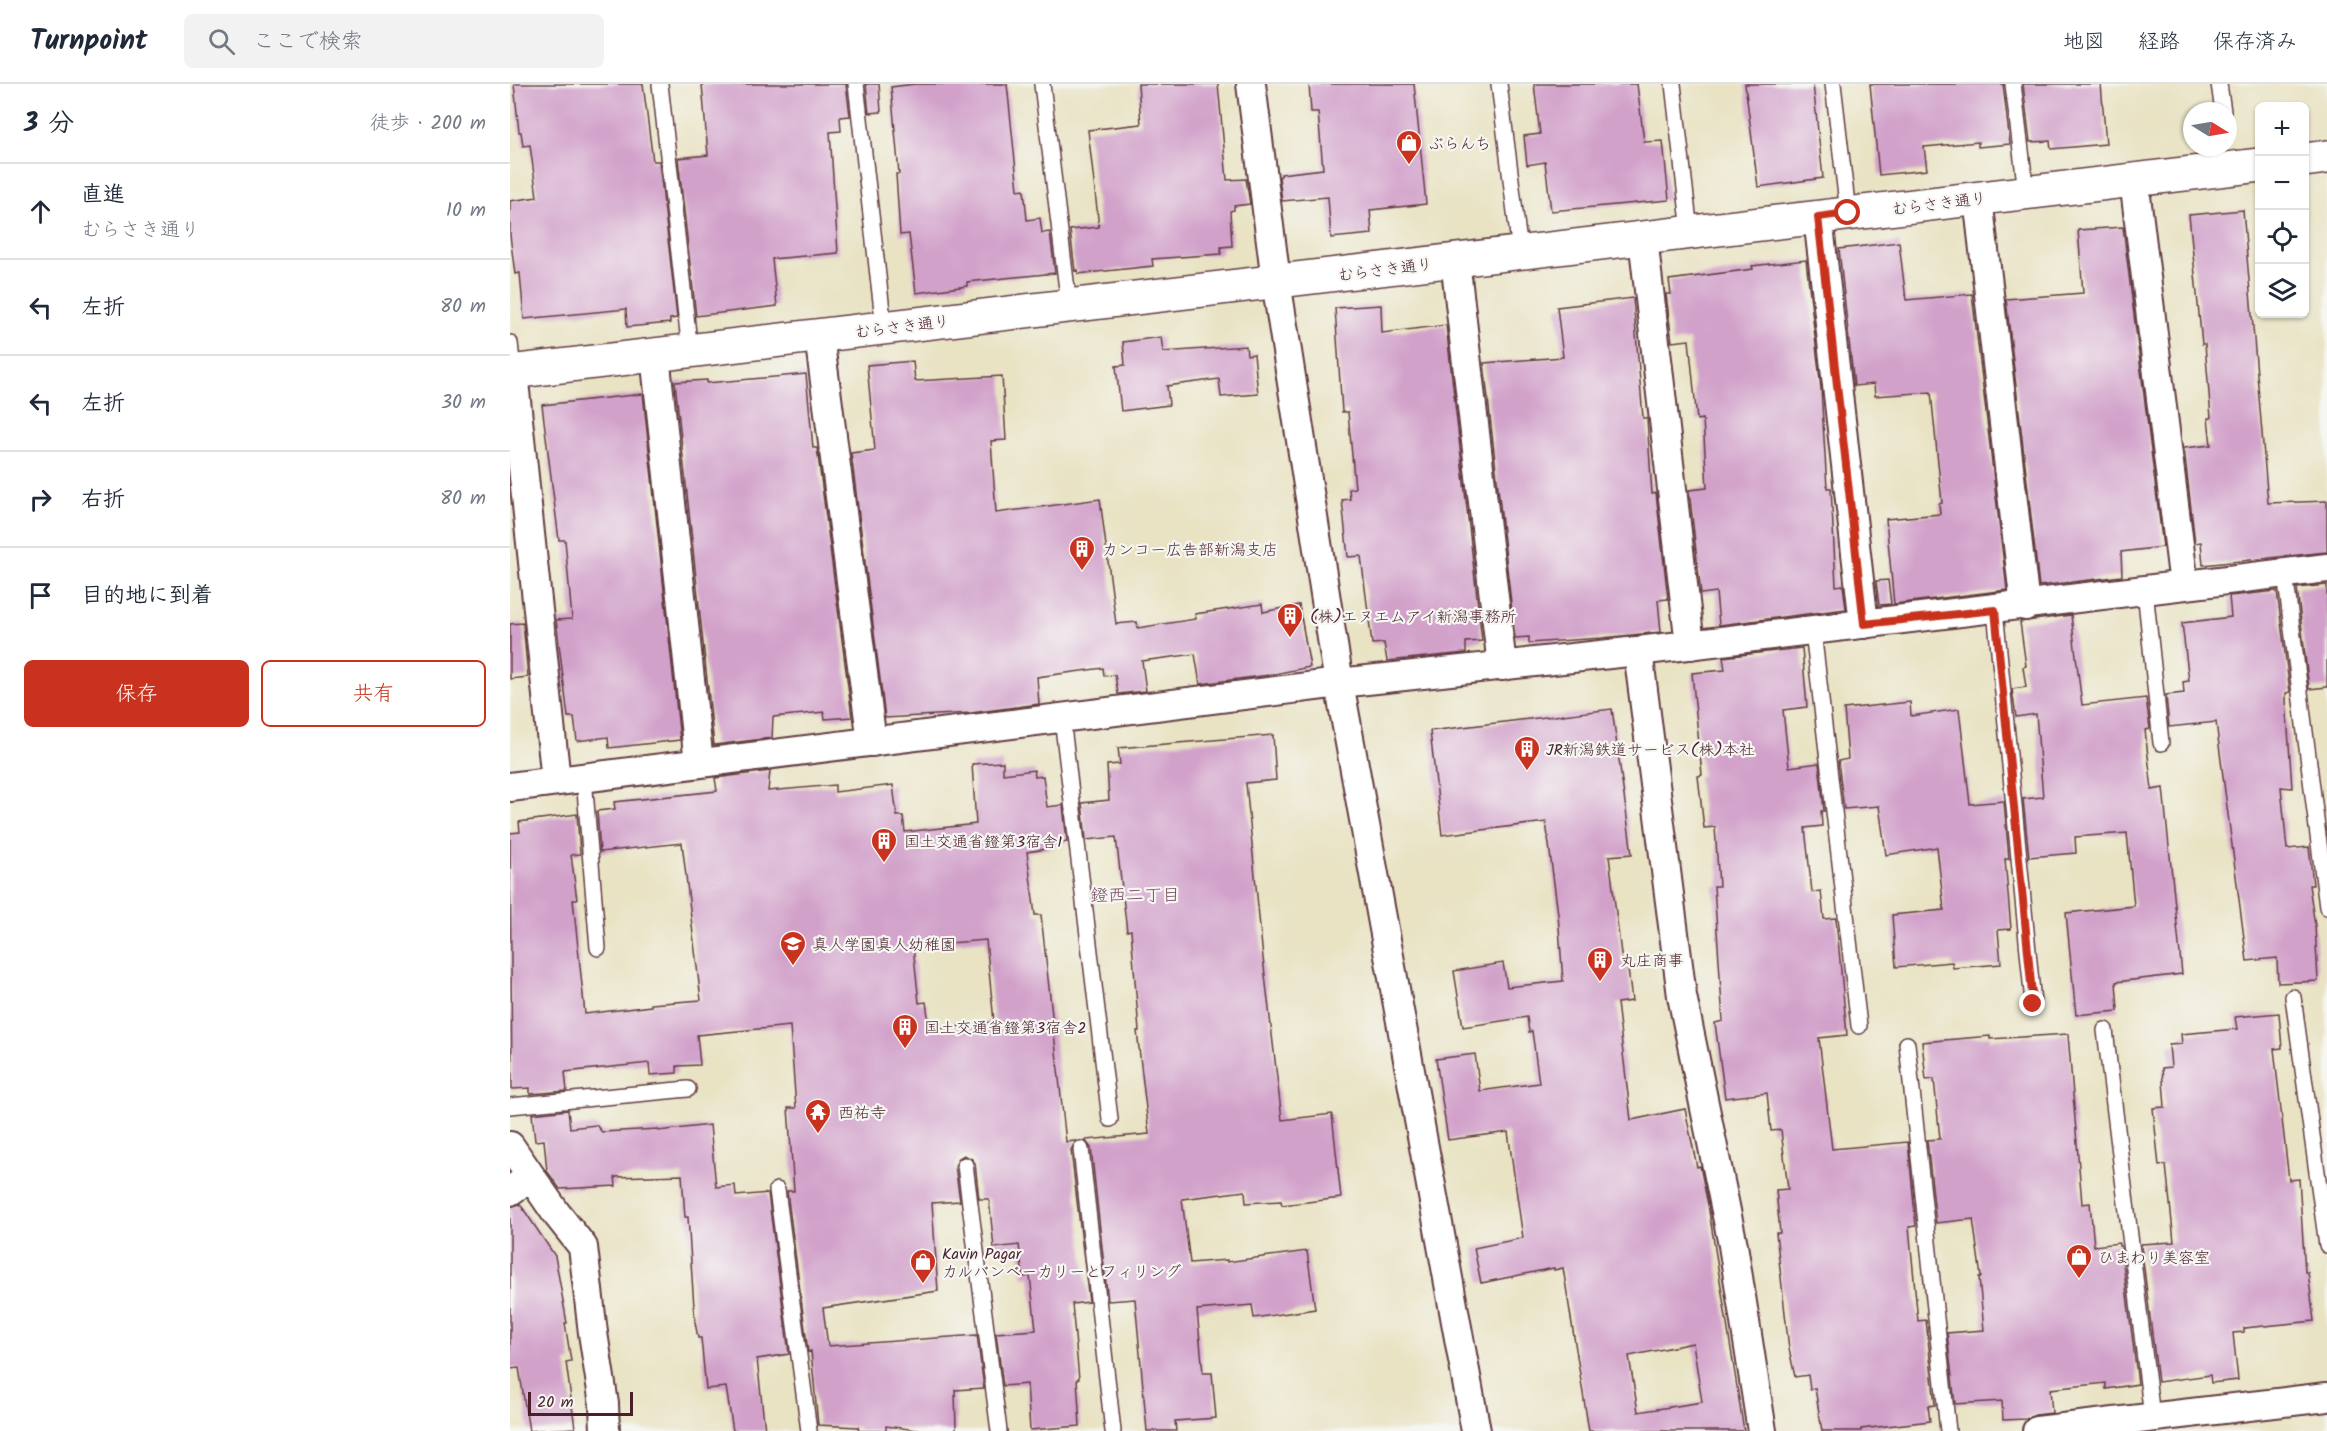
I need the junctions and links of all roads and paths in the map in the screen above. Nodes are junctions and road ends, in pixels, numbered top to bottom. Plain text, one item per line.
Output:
1 (660, 84) edge
2 (856, 84) edge
3 (1042, 84) edge
4 (1251, 84) edge
5 (1499, 84) edge
6 (1673, 84) edge
7 (1833, 84) edge
8 (2013, 84) edge
9 (2219, 84) edge
10 (2222, 102) edge
11 (2327, 157) edge
12 (2309, 159) edge
13 (2239, 164) edge
14 (2134, 180) junction
15 (2026, 192) junction
16 (1978, 198) junction
17 (1833, 215) junction
18 (1690, 232) junction
19 (1643, 238) junction
20 (1520, 252) junction
21 (1455, 260) junction
22 (1276, 281) junction
23 (1069, 306) junction
24 (884, 328) junction
25 (819, 336) junction
26 (690, 351) junction
27 (655, 355) junction
28 (511, 362) edge
29 (2327, 568) edge
30 (2285, 573) junction
31 (2184, 585) junction
32 (2145, 590) junction
33 (2025, 606) junction
34 (1995, 610) junction
35 (1864, 624) junction
36 (1813, 631) junction
37 (1690, 645) junction
38 (1638, 651) junction
39 (1502, 666) junction
40 (1339, 683) junction
41 (1062, 718) junction
42 (872, 742) junction
43 (2161, 743) dead end
44 (699, 763) junction
45 (584, 778) junction
46 (556, 781) junction
47 (510, 787) edge
48 (2327, 908) edge
49 (598, 948) dead end
50 (2294, 997) dead end
51 (2033, 1004) dead end
52 (1859, 1026) dead end
53 (2105, 1030) dead end
54 (1907, 1044) dead end
55 (688, 1089) dead end
56 (510, 1106) edge
57 (1110, 1119) dead end
58 (510, 1146) edge
59 (1081, 1149) dead end
60 (965, 1165) dead end
61 (520, 1184) edge
62 (777, 1190) dead end
63 (2327, 1245) edge
64 (2327, 1396) edge
65 (2152, 1417) junction
66 (605, 1431) edge
67 (809, 1431) edge
68 (999, 1431) edge
69 (1113, 1431) edge
70 (1476, 1431) edge
71 (1762, 1431) edge
72 (1947, 1431) edge
73 (2037, 1431) edge

1 - 26 lane
2 - 24 lane
3 - 23 lane
4 - 22 street
5 - 20 lane
6 - 18 lane
7 - 17 lane
8 - 15 lane
9 - 10 lane
11 - 12 street
13 - 14 street, むらさき通り
14 - 15 street, むらさき通り
14 - 31 street
15 - 16 street, むらさき通り
16 - 17 street, むらさき通り
16 - 33 street
17 - 18 street, むらさき通り
17 - 35 street
18 - 19 street, むらさき通り
19 - 20 street, むらさき通り
19 - 37 street
20 - 21 street, むらさき通り
21 - 22 street, むらさき通り
21 - 39 street
22 - 23 street, むらさき通り
22 - 40 street
23 - 24 street, むらさき通り
24 - 25 street, むらさき通り
25 - 26 street, むらさき通り
25 - 42 street
26 - 27 street, むらさき通り
27 - 28 street, むらさき通り
27 - 44 street
28 - 46 street
29 - 30 street
30 - 31 street
30 - 48 lane
31 - 32 street
32 - 33 street
32 - 43 lane
33 - 34 street
34 - 35 street
34 - 51 lane
35 - 36 street
36 - 37 street
36 - 52 lane
37 - 38 street
38 - 39 street
38 - 71 street
39 - 40 street
40 - 41 street
40 - 70 street
41 - 42 street
41 - 57 lane
42 - 44 street
44 - 45 street
45 - 46 street
45 - 49 lane
46 - 47 street
50 - 63 lane
53 - 65 lane
54 - 72 lane
55 - 56 lane
58 - 61 street
59 - 69 lane
60 - 68 lane
61 - 66 street
62 - 67 lane
64 - 65 street
65 - 73 street

